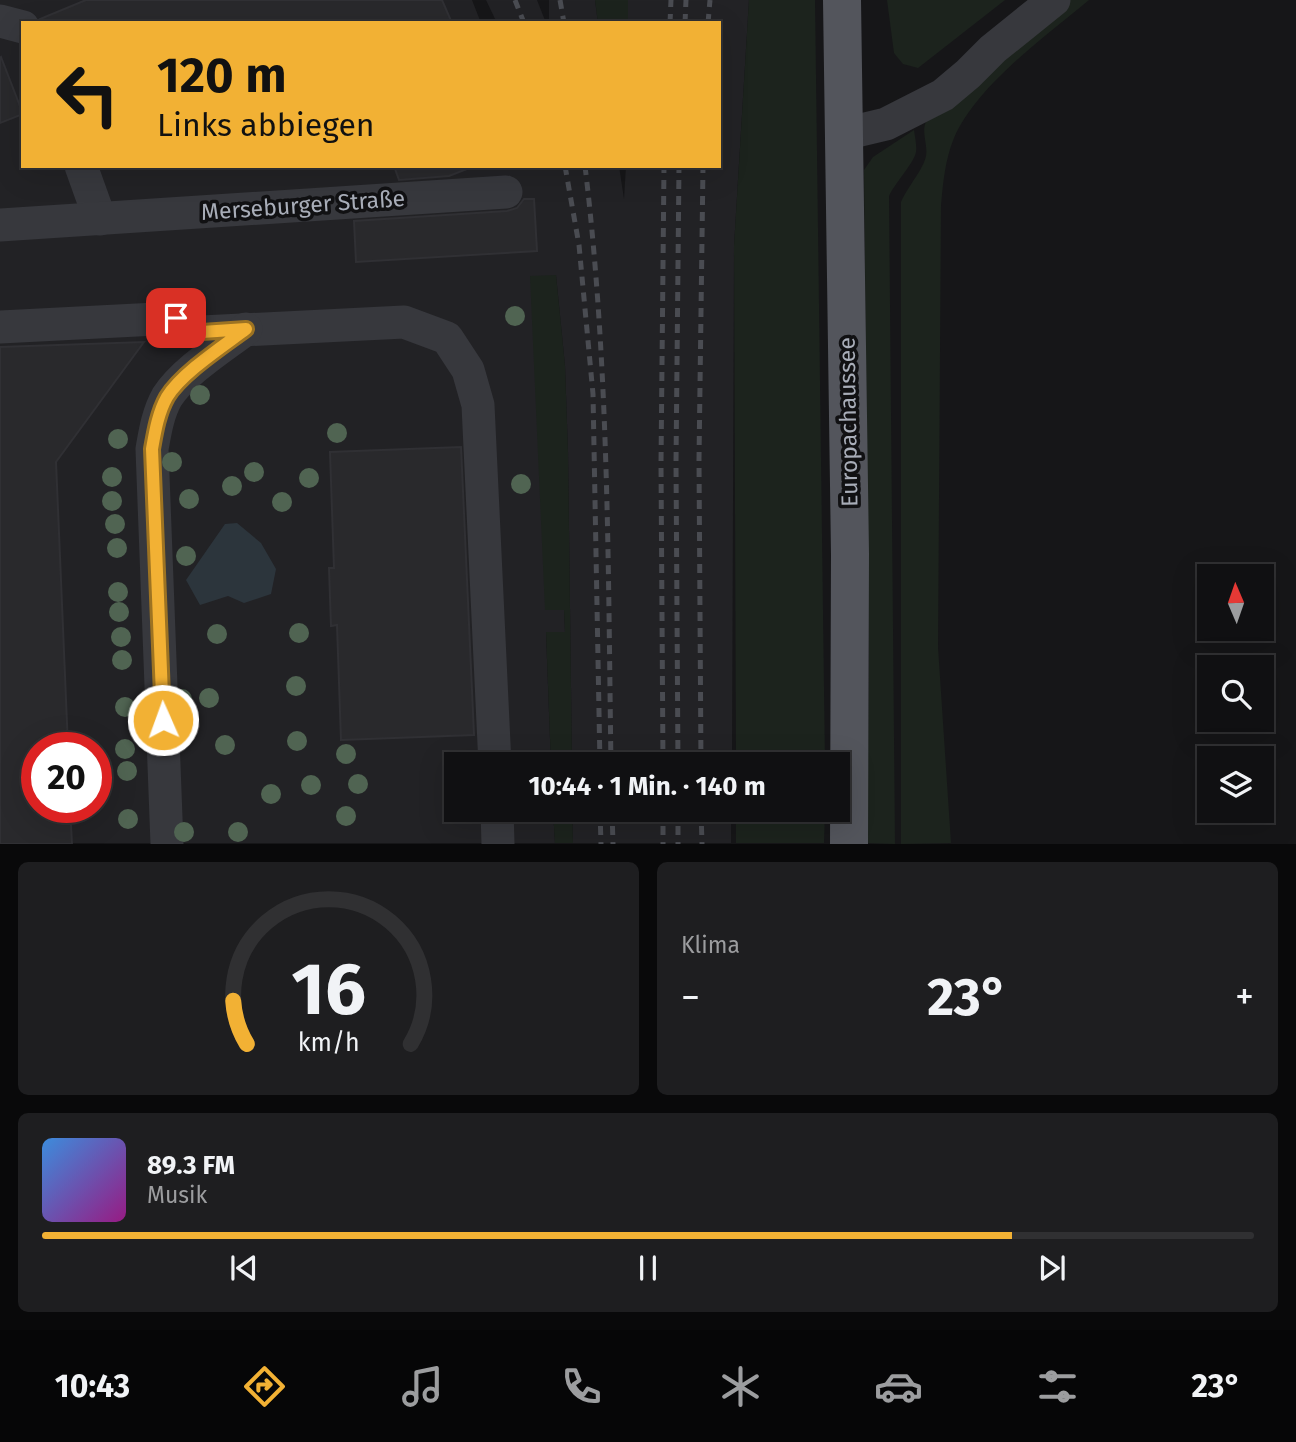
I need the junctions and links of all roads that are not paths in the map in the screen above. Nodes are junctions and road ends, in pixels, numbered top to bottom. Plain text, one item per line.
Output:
1 (842, 0) edge
2 (1054, 0) edge
3 (0, 21) edge
4 (21, 26) edge
5 (844, 134) junction
6 (82, 168) edge
7 (506, 192) dead end
8 (100, 219) junction
9 (0, 225) edge
10 (0, 327) edge
11 (246, 329) junction
12 (494, 752) edge
13 (497, 822) edge
14 (167, 844) edge
15 (498, 844) edge
16 (849, 844) edge

1 - 5 main road, Europachaussee
2 - 5 lane
3 - 4 lane
5 - 16 main road, Europachaussee
6 - 8 lane
7 - 8 lane, Merseburger Straße
8 - 9 lane, Merseburger Straße
10 - 11 lane
11 - 12 lane
11 - 14 lane
13 - 15 lane

